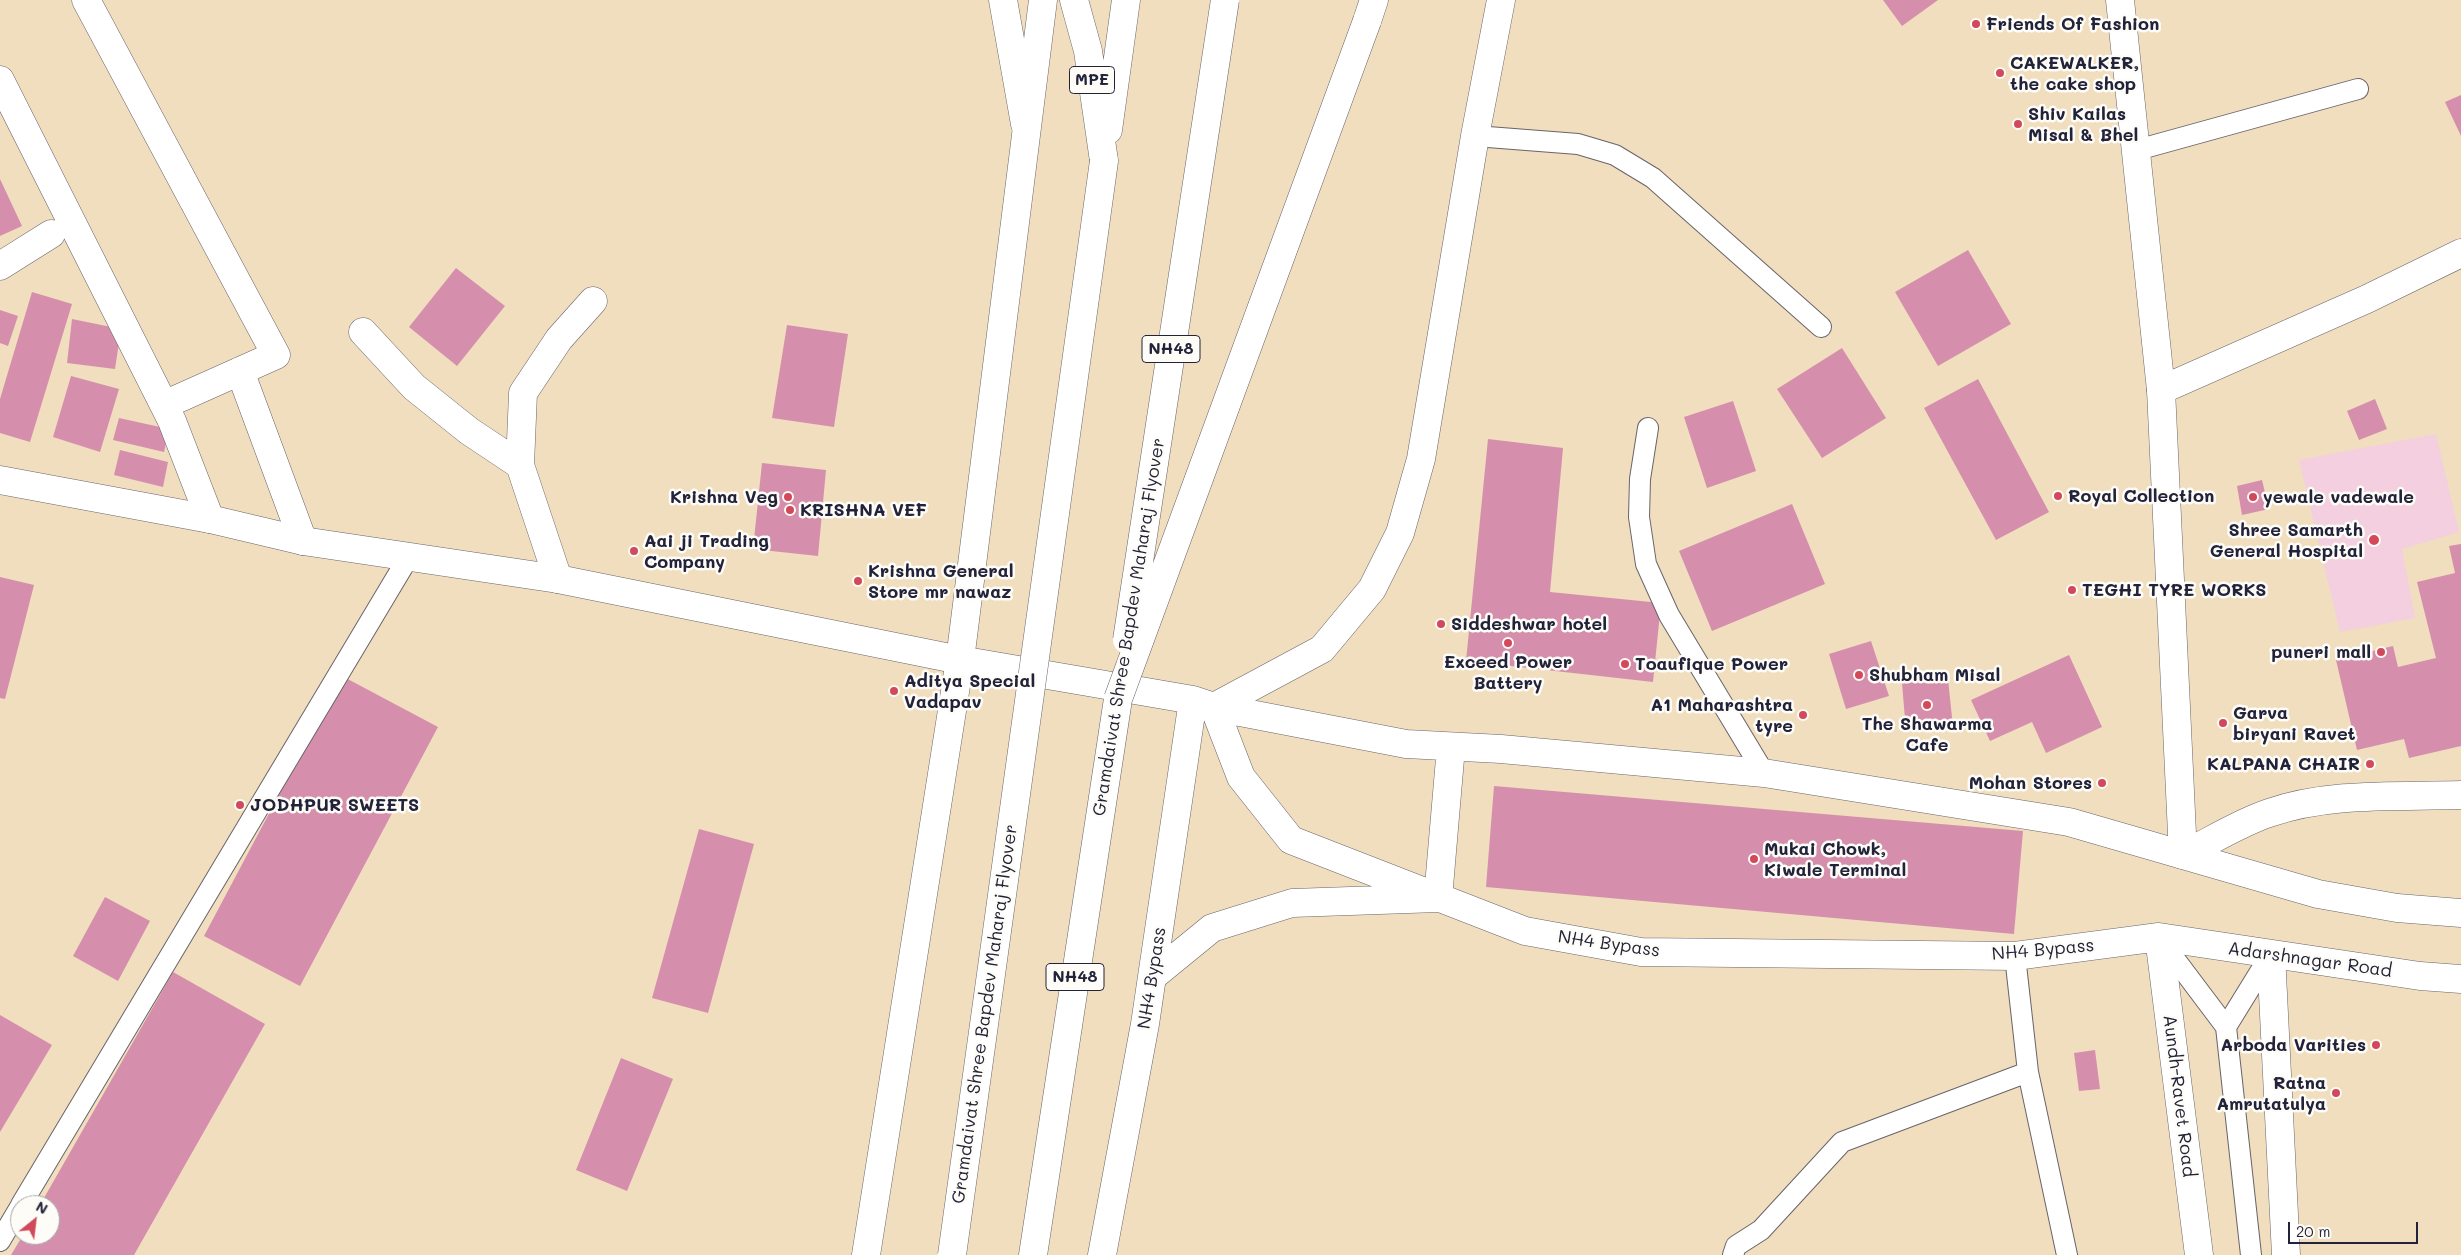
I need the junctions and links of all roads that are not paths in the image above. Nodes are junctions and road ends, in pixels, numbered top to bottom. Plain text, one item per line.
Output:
1 (86, 0) edge
2 (1003, 0) edge
3 (1043, 0) edge
4 (1074, 0) edge
5 (1126, 0) edge
6 (1225, 0) edge
7 (1501, 0) edge
8 (2120, 0) edge
9 (1370, 10) edge
10 (0, 80) edge
11 (2358, 89) dead end
12 (1026, 130) junction
13 (1475, 136) junction
14 (2137, 150) junction
15 (1104, 161) junction
16 (51, 234) dead end
17 (2461, 253) edge
18 (0, 266) edge
19 (594, 301) dead end
20 (1821, 327) dead end
21 (363, 332) dead end
22 (240, 371) junction
23 (2161, 390) junction
24 (164, 404) junction
25 (1648, 428) dead end
26 (520, 465) junction
27 (0, 480) edge
28 (210, 519) junction
29 (303, 541) junction
30 (408, 558) junction
31 (558, 579) junction
32 (960, 660) junction
33 (1118, 699) junction
34 (1203, 704) junction
35 (1452, 747) junction
36 (1764, 773) junction
37 (2461, 795) edge
38 (2183, 855) junction
39 (1438, 898) junction
40 (2461, 913) edge
41 (2159, 937) junction
42 (2271, 954) junction
43 (2014, 956) junction
44 (1152, 977) junction
45 (2461, 979) edge
46 (2226, 1027) junction
47 (2028, 1072) junction
48 (28, 1195) edge
49 (10, 1224) edge
50 (0, 1241) edge
51 (866, 1255) edge
52 (952, 1255) edge
53 (1033, 1255) edge
54 (1102, 1255) edge
55 (1733, 1255) edge
56 (2067, 1255) edge
57 (2199, 1255) edge
58 (2251, 1255) edge
59 (2286, 1255) edge

1 - 22 main road
2 - 12 main road
3 - 12 main road
4 - 15 main road, MPE
5 - 15 main road, Gramdaivat Shree Bapdev Maharaj Flyover
6 - 33 main road, Gramdaivat Shree Bapdev Maharaj Flyover / NH48, bridge
7 - 13 main road
8 - 14 main road
9 - 33 main road, bridge
10 - 24 main road
11 - 14 lane
12 - 32 main road
13 - 20 lane
13 - 34 main road
14 - 23 main road
15 - 52 main road, Gramdaivat Shree Bapdev Maharaj Flyover, bridge
16 - 18 main road
17 - 23 main road
19 - 26 main road
21 - 26 main road
22 - 24 main road
22 - 29 main road
23 - 38 main road
24 - 28 main road
25 - 36 lane
26 - 31 main road
27 - 28 main road
28 - 29 main road
29 - 30 main road
30 - 31 main road
30 - 48 lane
31 - 32 main road
32 - 34 main road
32 - 51 main road
33 - 53 main road, Gramdaivat Shree Bapdev Maharaj Flyover / NH48
34 - 35 main road
34 - 39 main road, NH4 Bypass
34 - 44 main road, NH4 Bypass
35 - 36 main road
35 - 39 main road
36 - 38 main road
37 - 38 main road
38 - 40 main road
39 - 43 main road, NH4 Bypass
39 - 44 main road
41 - 42 main road, Adarshnagar Road
41 - 43 main road, NH4 Bypass
41 - 46 lane
41 - 57 main road, Aundh-Ravet Road
42 - 45 main road, Adarshnagar Road
42 - 46 lane
42 - 59 main road
43 - 47 lane
44 - 54 main road, NH4 Bypass
46 - 58 lane
47 - 55 lane
47 - 56 lane
49 - 50 lane

